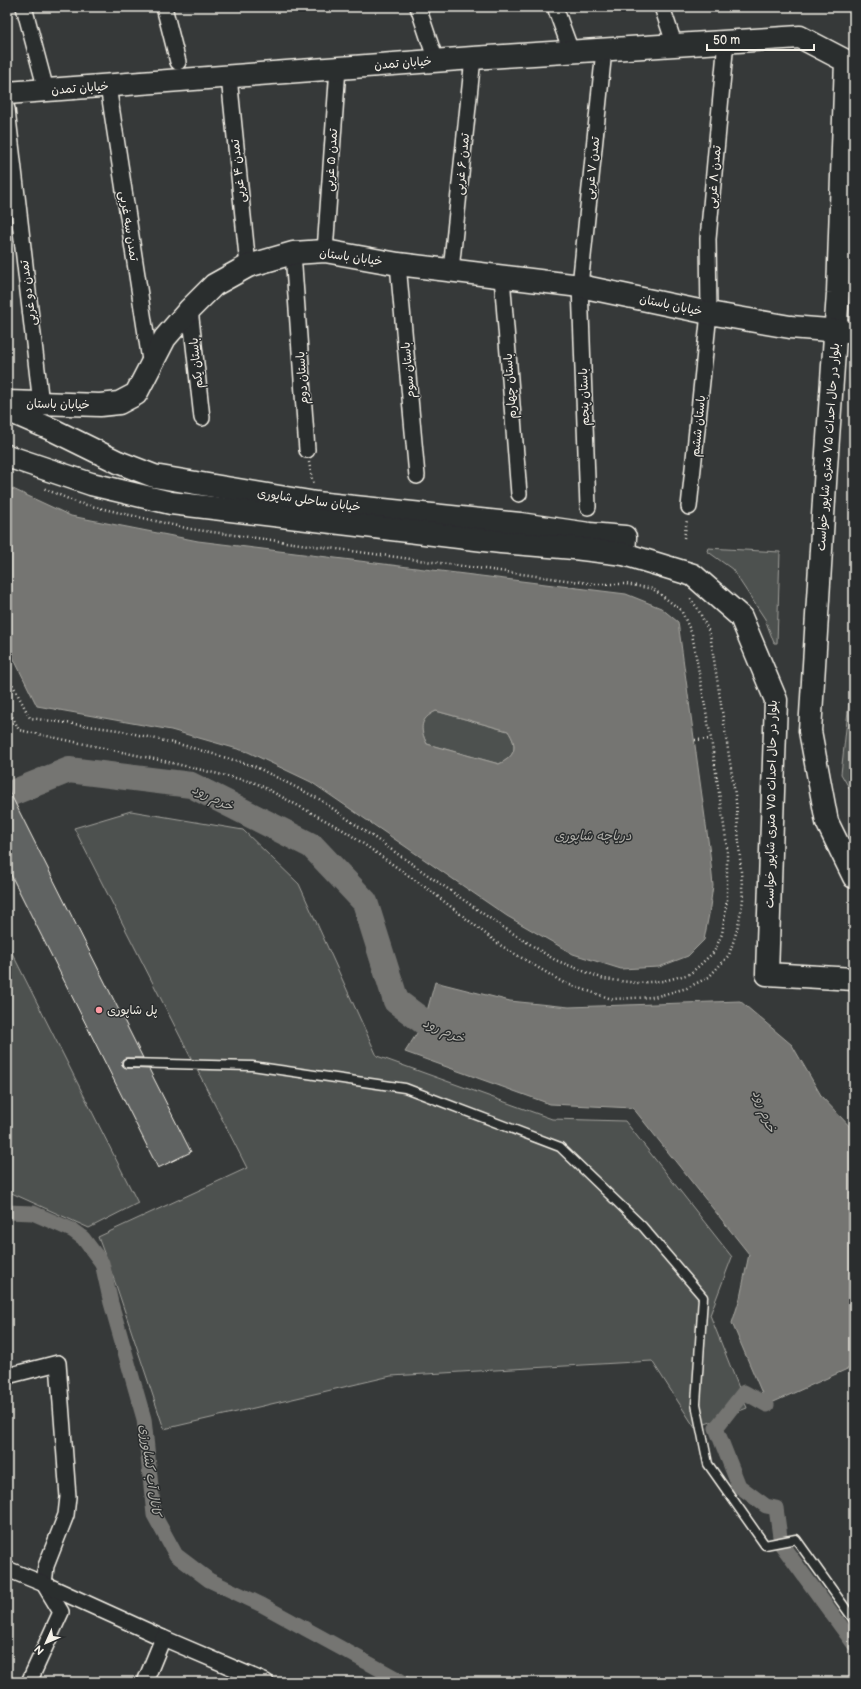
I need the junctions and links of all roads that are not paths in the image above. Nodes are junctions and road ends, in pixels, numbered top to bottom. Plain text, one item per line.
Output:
1 (24, 7) edge
2 (164, 7) edge
3 (418, 7) edge
4 (555, 7) edge
5 (662, 7) edge
6 (800, 36) joint
7 (726, 41) junction
8 (675, 46) junction
9 (604, 50) junction
10 (570, 52) junction
11 (473, 58) junction
12 (436, 61) junction
13 (178, 62) dead end
14 (338, 68) junction
15 (229, 77) junction
16 (108, 86) junction
17 (46, 90) junction
18 (7, 93) edge
19 (7, 109) edge
20 (325, 251) junction
21 (293, 253) junction
22 (398, 264) junction
23 (248, 266) junction
24 (451, 270) junction
25 (502, 278) junction
26 (580, 286) junction
27 (190, 309) junction
28 (709, 313) junction
29 (845, 331) edge
30 (151, 367) junction
31 (7, 402) edge
32 (41, 404) junction
33 (7, 410) edge
34 (202, 418) dead end
35 (307, 450) road end
36 (7, 456) edge
37 (417, 476) dead end
38 (519, 494) dead end
39 (588, 507) dead end
40 (689, 508) road end
41 (315, 512) junction
42 (624, 546) joint
43 (854, 876) edge
44 (854, 979) edge
45 (127, 1063) dead end
46 (7, 1376) edge
47 (7, 1569) edge
48 (44, 1584) junction
49 (854, 1620) edge
50 (163, 1638) junction
51 (259, 1681) edge
52 (29, 1682) edge
53 (144, 1682) edge

1 - 17 street
2 - 13 street
3 - 12 street
4 - 10 street
5 - 8 street
6 - 7 street, خیابان تمدن
6 - 29 street, بلوار در حال احداث ۷۵ متری شاپور خواست
7 - 8 street, خیابان تمدن
7 - 28 street, تمدن ۸ غربی
8 - 9 street, خیابان تمدن
9 - 10 street, خیابان تمدن
9 - 26 street, تمدن ۷ غربی
10 - 11 street, خیابان تمدن
11 - 12 street, خیابان تمدن
11 - 24 street, تمدن ۶ غربی
12 - 14 street, خیابان تمدن
14 - 15 street, خیابان تمدن
14 - 20 street, تمدن ۵ غربی
15 - 16 street, خیابان تمدن
15 - 23 street, تمدن ۴ غربی
16 - 17 street, خیابان تمدن
16 - 30 street, تمدن سه غربی
17 - 18 street, خیابان تمدن
19 - 32 street, تمدن دو غربی
20 - 21 street, خیابان باستان
20 - 22 street, خیابان باستان
21 - 23 street, خیابان باستان
21 - 35 street, باستان دوم
22 - 24 street, خیابان باستان
22 - 37 street, باستان سوم
23 - 27 street, خیابان باستان
24 - 25 street, خیابان باستان
25 - 26 street, خیابان باستان
25 - 38 street, باستان چهارم
26 - 28 street, خیابان باستان
26 - 39 street, باستان پنجم
27 - 30 street, خیابان باستان
27 - 34 street, باستان یکم
28 - 29 street, خیابان باستان
28 - 40 street, باستان ششم
29 - 43 street, بلوار در حال احداث ۷۵ متری شاپور خواست
30 - 32 street, خیابان باستان
31 - 32 street, خیابان باستان
33 - 41 street, خیابان ساحلی شاپوری
36 - 41 street, خیابان ساحلی شاپوری
41 - 42 street, خیابان ساحلی شاپوری
42 - 44 street, بلوار در حال احداث ۷۵ متری شاپور خواست
45 - 49 lane
46 - 48 street
47 - 48 street
48 - 50 street
48 - 52 street
50 - 51 street
50 - 53 street

